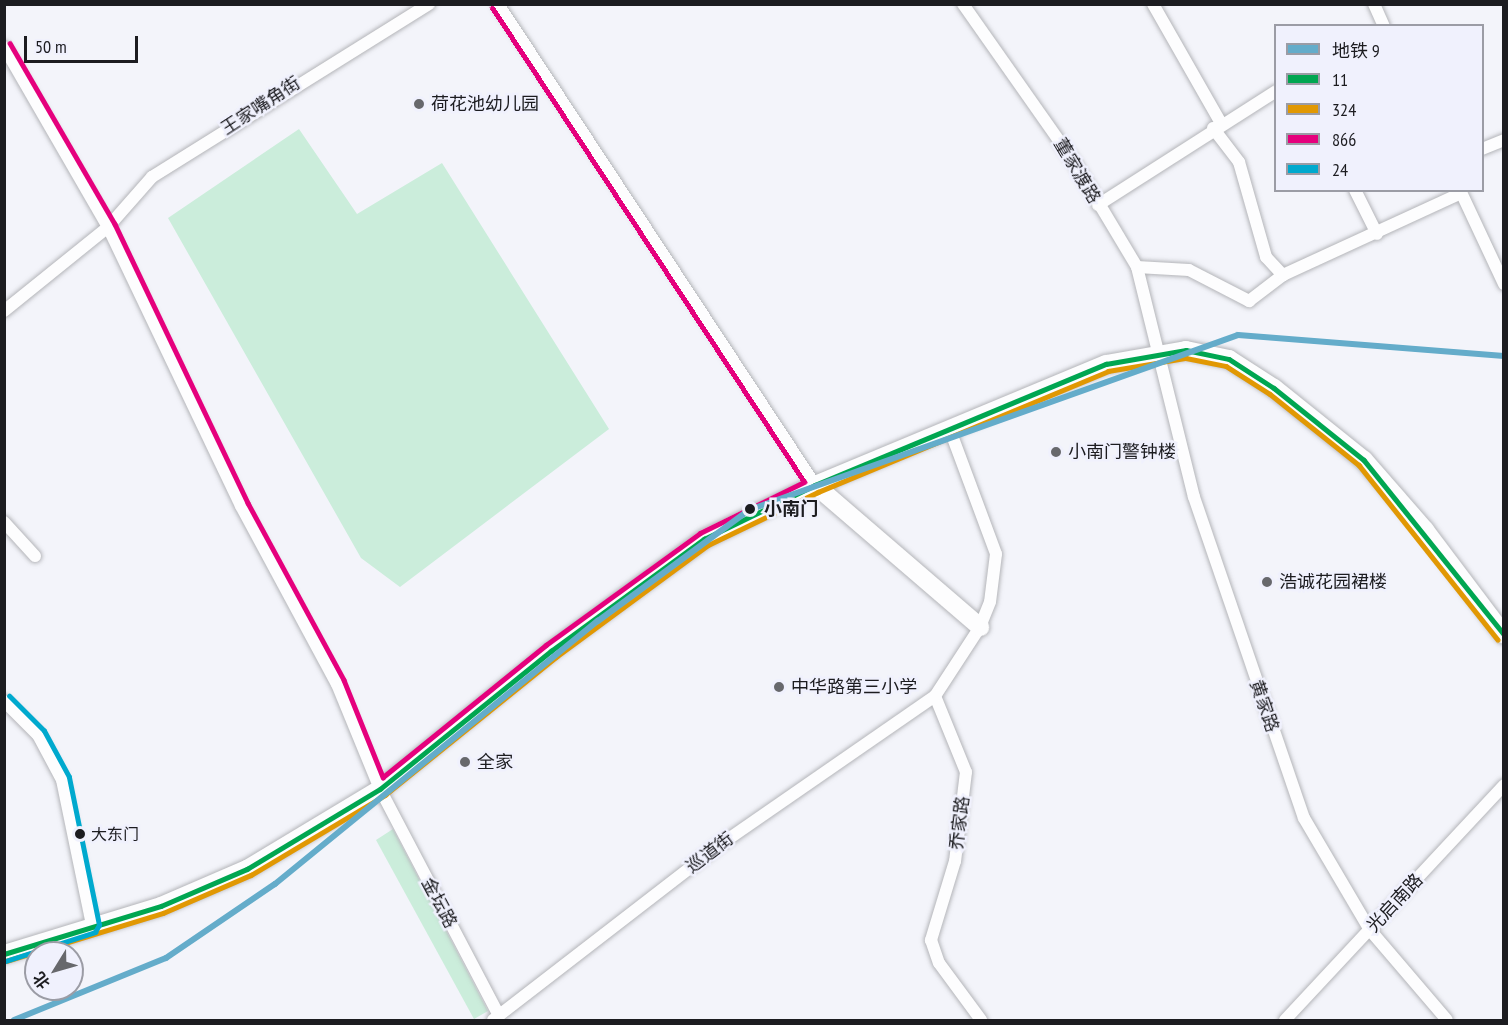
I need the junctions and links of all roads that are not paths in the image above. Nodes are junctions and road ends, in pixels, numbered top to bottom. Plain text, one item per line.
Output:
1 (429, 4) edge
2 (498, 4) edge
3 (963, 4) edge
4 (1153, 4) edge
5 (1374, 4) edge
6 (1383, 24) edge
7 (4, 47) edge
8 (1274, 92) edge
9 (1217, 125) junction
10 (1503, 140) edge
11 (1484, 148) edge
12 (1356, 192) edge
13 (1461, 192) edge
14 (1098, 205) junction
15 (108, 227) junction
16 (1377, 234) junction
17 (1137, 267) junction
18 (1284, 274) junction
19 (1503, 284) edge
20 (4, 311) edge
21 (1156, 354) junction
22 (950, 430) junction
23 (815, 485) junction
24 (4, 522) edge
25 (35, 556) dead end
26 (980, 627) junction
27 (1503, 635) edge
28 (935, 696) junction
29 (4, 701) edge
30 (1503, 785) edge
31 (380, 789) junction
32 (93, 925) junction
33 (1370, 930) junction
34 (4, 954) edge
35 (496, 1018) edge
36 (981, 1020) edge
37 (1286, 1020) edge
38 (1447, 1020) edge

1 - 15 street, 王家嘴角街
2 - 23 street
3 - 14 street, 董家渡路
4 - 9 street
5 - 6 street
7 - 15 street, 金坛路
8 - 9 street
9 - 14 street
9 - 18 street
10 - 11 street
12 - 16 street
13 - 16 street
13 - 19 street
14 - 17 street, 董家渡路
15 - 20 street, 王家嘴角街
15 - 31 street, 金坛路
16 - 18 street
17 - 18 street
17 - 21 street, 董家渡路
21 - 22 street
21 - 27 street
21 - 33 street, 黄家路
22 - 23 street
22 - 26 street
23 - 26 street
23 - 31 street
24 - 25 street
26 - 28 street
28 - 35 street, 巡道街
28 - 36 street, 乔家路
29 - 32 street
30 - 33 street, 光启南路
31 - 32 street
31 - 35 street, 金坛路
32 - 34 street
33 - 37 street, 光启南路
33 - 38 street, 黄家路

